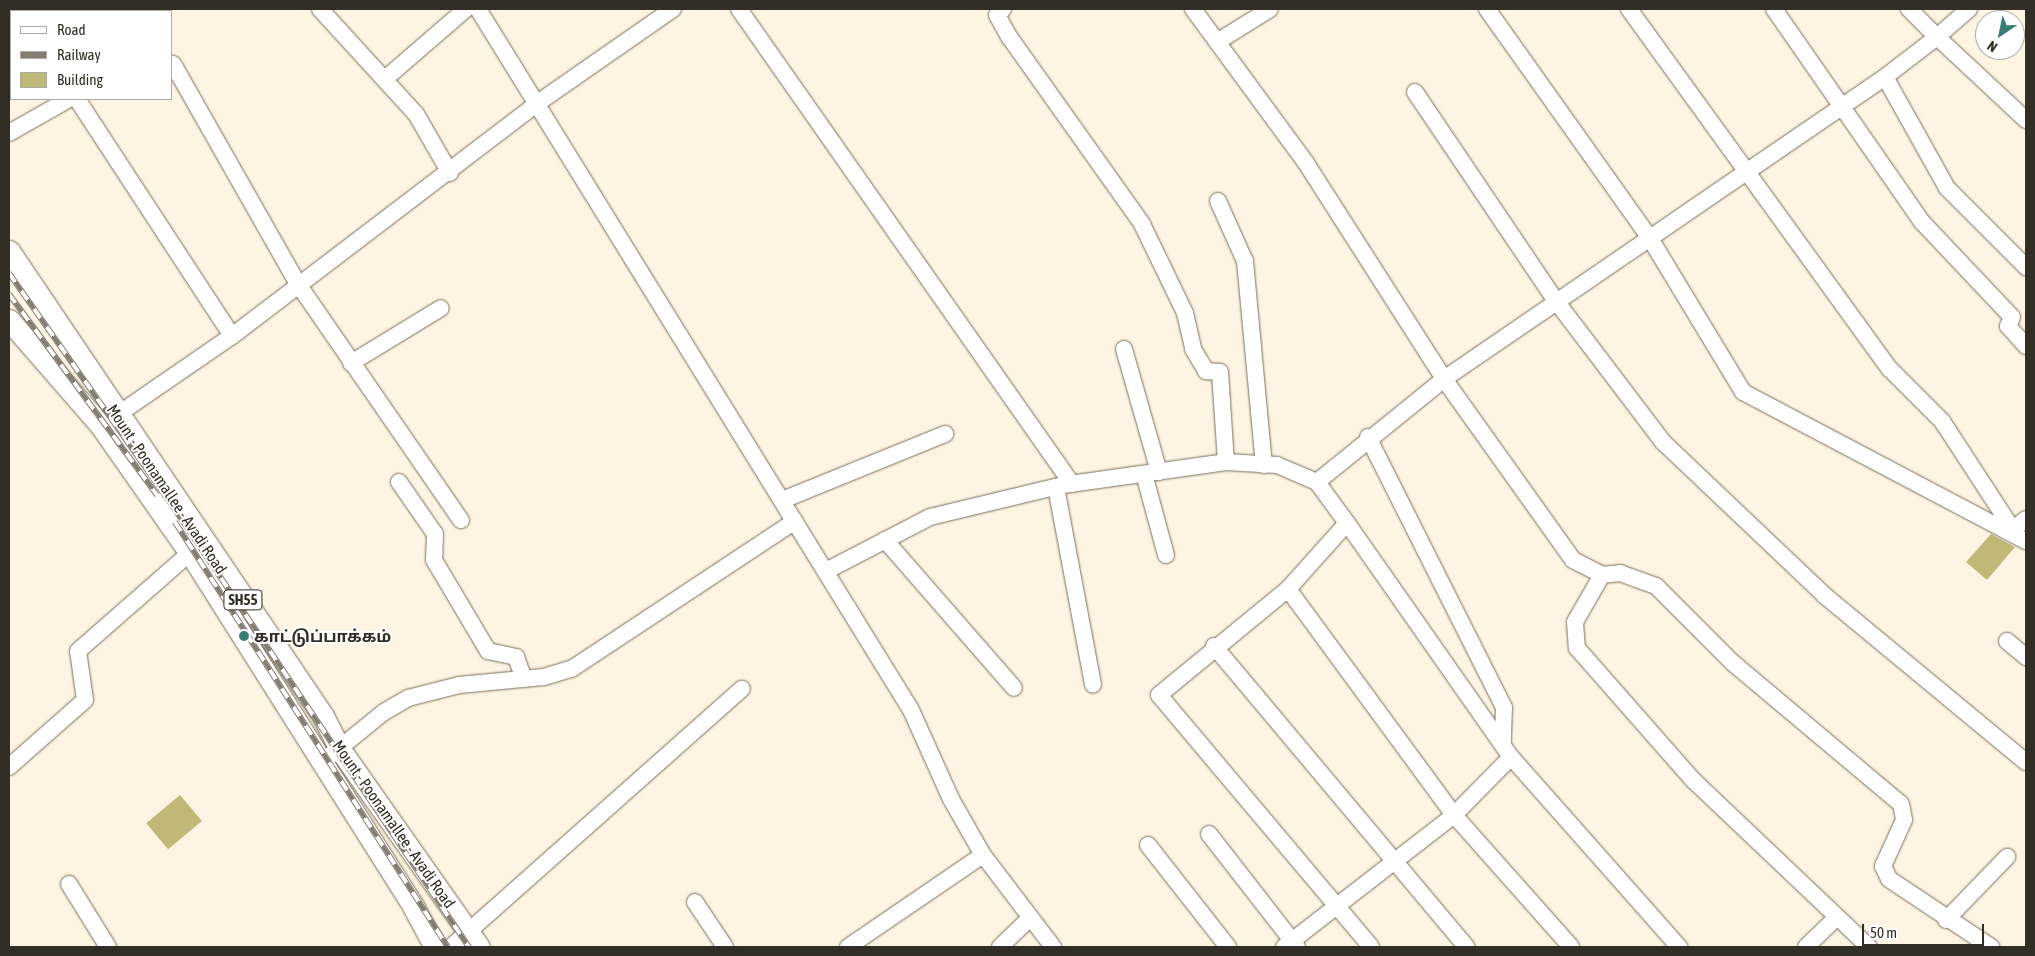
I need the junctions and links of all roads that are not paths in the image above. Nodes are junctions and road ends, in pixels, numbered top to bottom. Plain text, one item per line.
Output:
1 (320, 9) edge
2 (466, 9) edge
3 (478, 9) edge
4 (673, 9) edge
5 (739, 9) edge
6 (1003, 9) edge
7 (1193, 9) edge
8 (1270, 9) edge
9 (1488, 9) edge
10 (1629, 9) edge
11 (1774, 9) edge
12 (1909, 9) edge
13 (1969, 9) edge
14 (1937, 37) junction
15 (1217, 42) junction
16 (172, 64) dead end
17 (1885, 77) junction
18 (386, 78) junction
19 (1415, 92) dead end
20 (67, 100) edge
21 (78, 100) edge
22 (539, 102) junction
23 (1841, 105) junction
24 (2026, 120) edge
25 (9, 133) edge
26 (1750, 170) junction
27 (450, 173) junction
28 (1218, 201) dead end
29 (1651, 240) junction
30 (9, 252) edge
31 (2026, 268) edge
32 (298, 284) junction
33 (1556, 301) junction
34 (441, 308) dead end
35 (9, 320) edge
36 (232, 336) junction
37 (2026, 346) edge
38 (1124, 349) dead end
39 (351, 363) junction
40 (1444, 379) junction
41 (109, 421) junction
42 (944, 434) dead end
43 (1368, 438) junction
44 (1226, 462) junction
45 (1264, 465) junction
46 (1151, 473) junction
47 (399, 482) dead end
48 (1317, 482) junction
49 (1064, 485) junction
50 (784, 499) junction
51 (2026, 519) edge
52 (460, 520) dead end
53 (795, 521) junction
54 (1347, 523) junction
55 (2018, 535) edge
56 (885, 540) junction
57 (190, 554) junction
58 (1166, 555) dead end
59 (826, 571) junction
60 (1602, 575) junction
61 (1288, 589) junction
62 (2007, 641) dead end
63 (1214, 646) junction
64 (2026, 657) edge
65 (524, 679) junction
66 (1094, 685) dead end
67 (1014, 688) dead end
68 (742, 689) dead end
69 (339, 748) junction
70 (1507, 751) junction
71 (322, 762) junction
72 (2026, 762) edge
73 (9, 767) edge
74 (1454, 815) junction
75 (1209, 834) dead end
76 (1148, 845) dead end
77 (983, 856) junction
78 (2007, 857) dead end
79 (1395, 858) junction
80 (69, 884) dead end
81 (695, 902) dead end
82 (1336, 904) junction
83 (1030, 918) junction
84 (1836, 918) junction
85 (1946, 920) junction
86 (474, 939) edge
87 (1291, 946) edge
88 (108, 947) edge
89 (435, 947) edge
90 (451, 947) edge
91 (725, 947) edge
92 (848, 947) edge
93 (1000, 947) edge
94 (1053, 947) edge
95 (1228, 947) edge
96 (1371, 947) edge
97 (1467, 947) edge
98 (1571, 947) edge
99 (1678, 947) edge
100 (1806, 947) edge
101 (1870, 947) edge
102 (1991, 947) edge

1 - 18 street
2 - 18 street
3 - 22 street
4 - 22 street
5 - 49 street
6 - 44 street
7 - 15 street
8 - 15 street
9 - 29 street
10 - 26 street
11 - 23 street
12 - 14 street
13 - 14 street
14 - 17 street
14 - 24 street
15 - 40 street
16 - 32 street
17 - 23 street
17 - 31 street
18 - 27 street
19 - 33 street
20 - 25 street
21 - 36 street
22 - 27 street
22 - 50 street
23 - 26 street
23 - 37 street
26 - 29 street
26 - 55 street
27 - 32 street
28 - 45 street
29 - 33 street
29 - 55 street
30 - 41 main road, Mount - Poonamallee - Avadi Road / SH55
32 - 36 street
32 - 39 street
33 - 40 street
33 - 72 street
34 - 39 street
35 - 41 main road, Mount - Poonamallee - Avadi Road / SH55
36 - 41 street
38 - 46 street
39 - 52 street
40 - 43 street
40 - 60 street
41 - 57 main road, Mount - Poonamallee - Avadi Road / SH55
41 - 69 main road, Mount - Poonamallee - Avadi Road / SH55
42 - 50 street
43 - 48 street
43 - 70 street
44 - 45 street
44 - 46 street
45 - 48 street
46 - 49 street
46 - 58 street
47 - 65 street
48 - 54 street
49 - 56 street
49 - 66 street
50 - 53 street
51 - 55 street
53 - 59 street
53 - 65 street
54 - 61 street
54 - 70 street
56 - 59 street
56 - 67 street
57 - 71 main road, Mount - Poonamallee - Avadi Road / SH55
57 - 73 street
59 - 77 street
60 - 84 street
60 - 85 street
61 - 63 street
61 - 74 street
62 - 64 street
63 - 79 street
63 - 82 street
65 - 69 street
68 - 86 street
69 - 71 street
69 - 86 main road, Mount - Poonamallee - Avadi Road / SH55
70 - 74 street
70 - 99 street
71 - 89 main road, Mount - Poonamallee - Avadi Road / SH55
74 - 79 street
74 - 98 street
75 - 87 street
76 - 95 street
77 - 83 street
77 - 92 street
78 - 85 street
79 - 82 street
79 - 97 street
80 - 88 street
81 - 91 street
82 - 87 street
82 - 96 street
83 - 93 street
83 - 94 street
84 - 100 street
84 - 101 street
85 - 102 street
86 - 90 street

